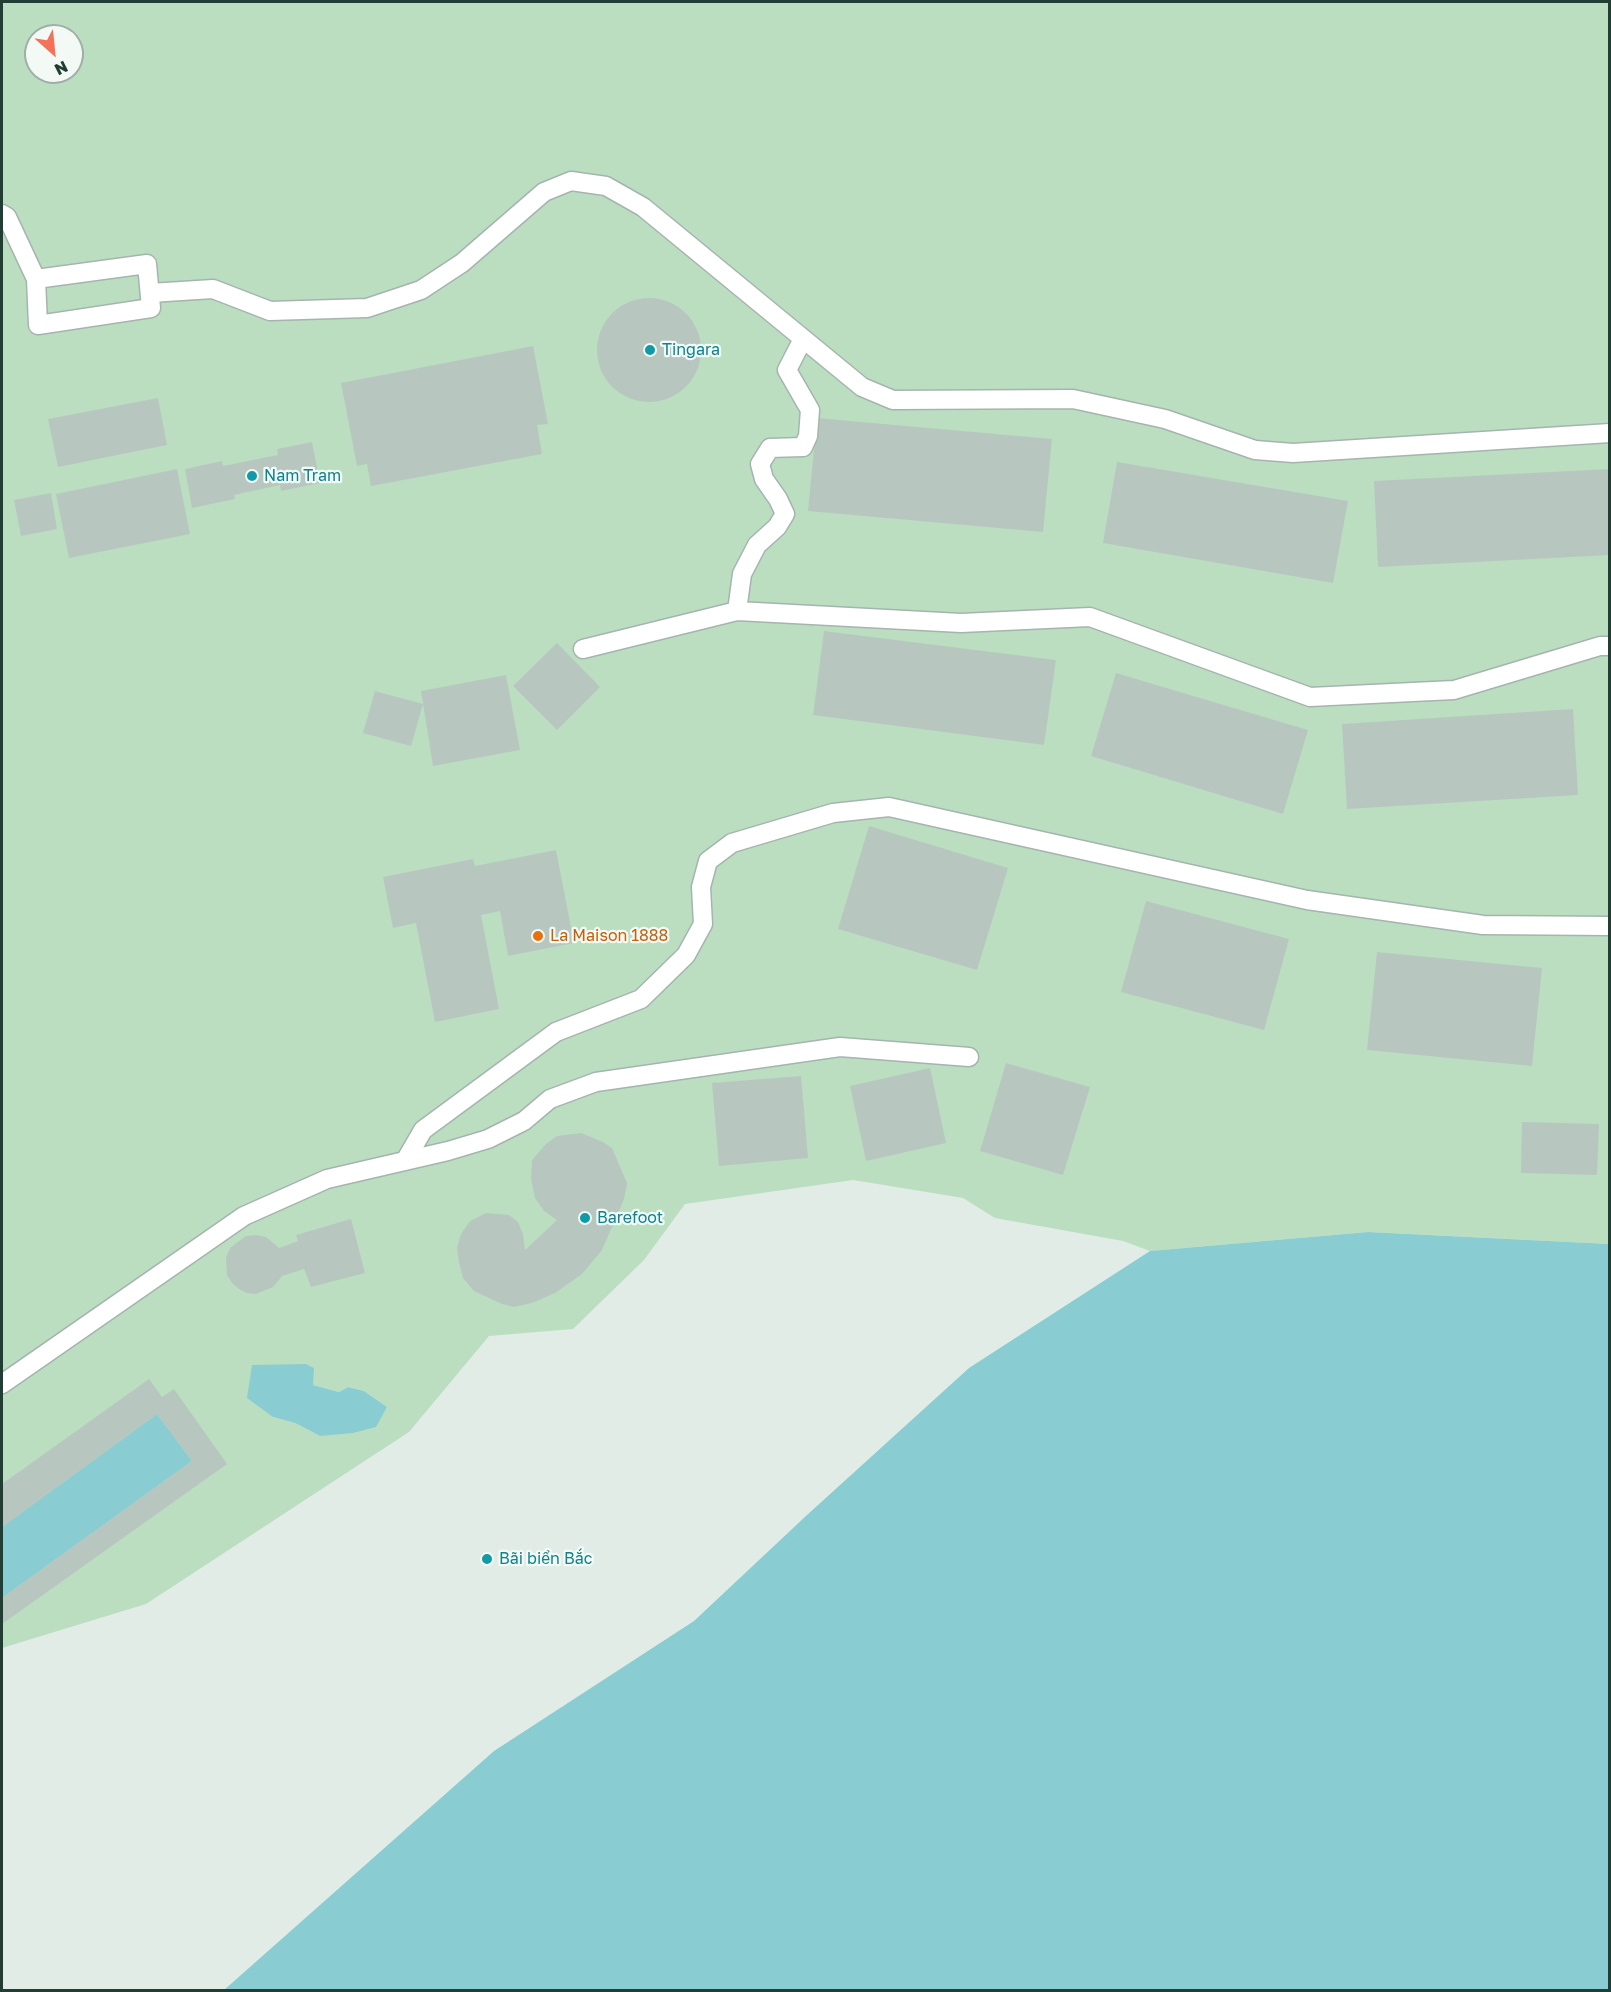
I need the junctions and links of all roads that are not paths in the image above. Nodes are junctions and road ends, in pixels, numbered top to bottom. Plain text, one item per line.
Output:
1 (2, 214) edge
2 (36, 279) junction
3 (150, 293) junction
4 (803, 339) junction
5 (1610, 433) edge
6 (737, 611) junction
7 (1610, 646) edge
8 (583, 649) dead end
9 (1610, 926) edge
10 (969, 1058) dead end
11 (405, 1161) junction
12 (2, 1384) edge

1 - 2 lane
2 - 3 lane
2 - 3 lane
3 - 4 lane
4 - 5 lane
4 - 6 lane
6 - 7 lane
6 - 8 lane
9 - 11 lane
10 - 11 lane
11 - 12 lane

